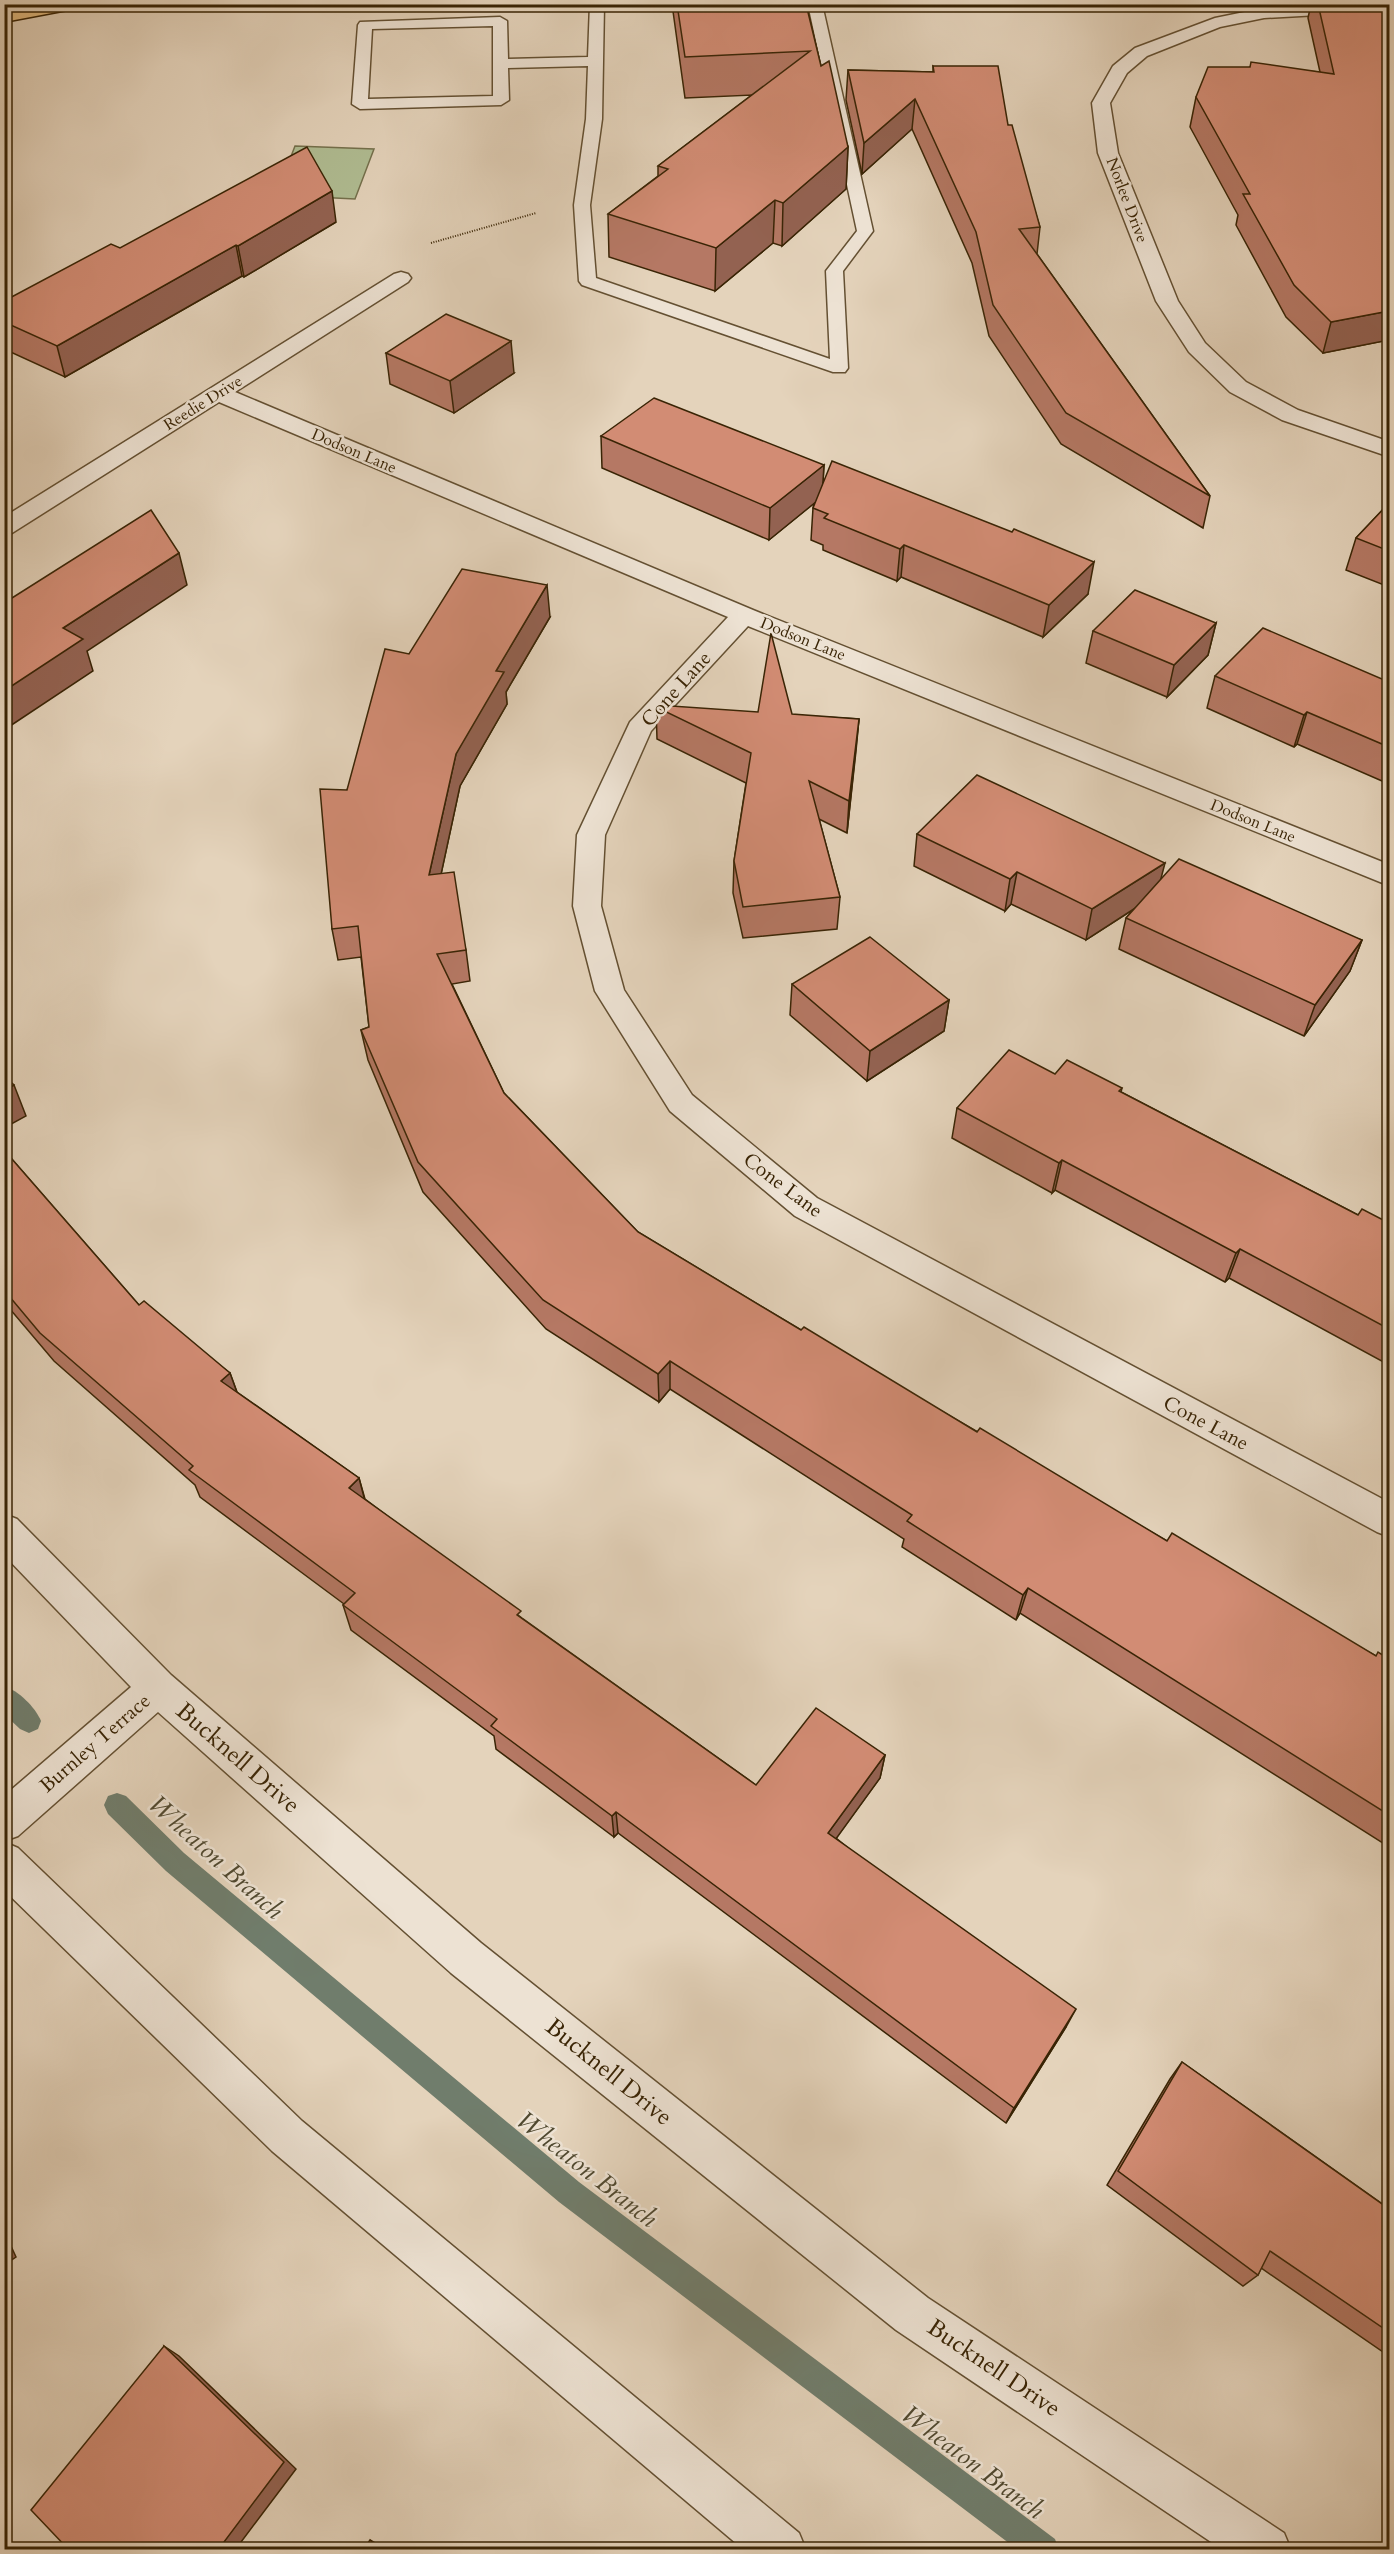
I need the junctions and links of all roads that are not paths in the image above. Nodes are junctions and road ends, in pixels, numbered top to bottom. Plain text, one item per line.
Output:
1 (73, 4) edge
2 (597, 4) edge
3 (814, 4) edge
4 (1389, 6) edge
5 (4, 17) edge
6 (594, 61) junction
7 (501, 64) junction
8 (402, 278) dead end
9 (219, 394) junction
10 (1389, 450) edge
11 (4, 528) edge
12 (744, 615) junction
13 (1389, 876) edge
14 (1389, 1521) edge
15 (4, 1530) edge
16 (158, 1688) junction
17 (4, 1822) edge
18 (4, 1862) edge
19 (782, 2550) edge
20 (1267, 2550) edge

1 - 5 main road
2 - 6 lane
3 - 6 lane
4 - 10 street, Norlee Drive
6 - 7 lane
7 - 7 lane
8 - 9 street, Reedie Drive
9 - 11 street, Reedie Drive
9 - 12 street, Dodson Lane
12 - 13 street, Dodson Lane
12 - 14 street, Cone Lane
15 - 16 street, Bucknell Drive
16 - 17 street, Burnley Terrace
16 - 20 street, Bucknell Drive
18 - 19 street

